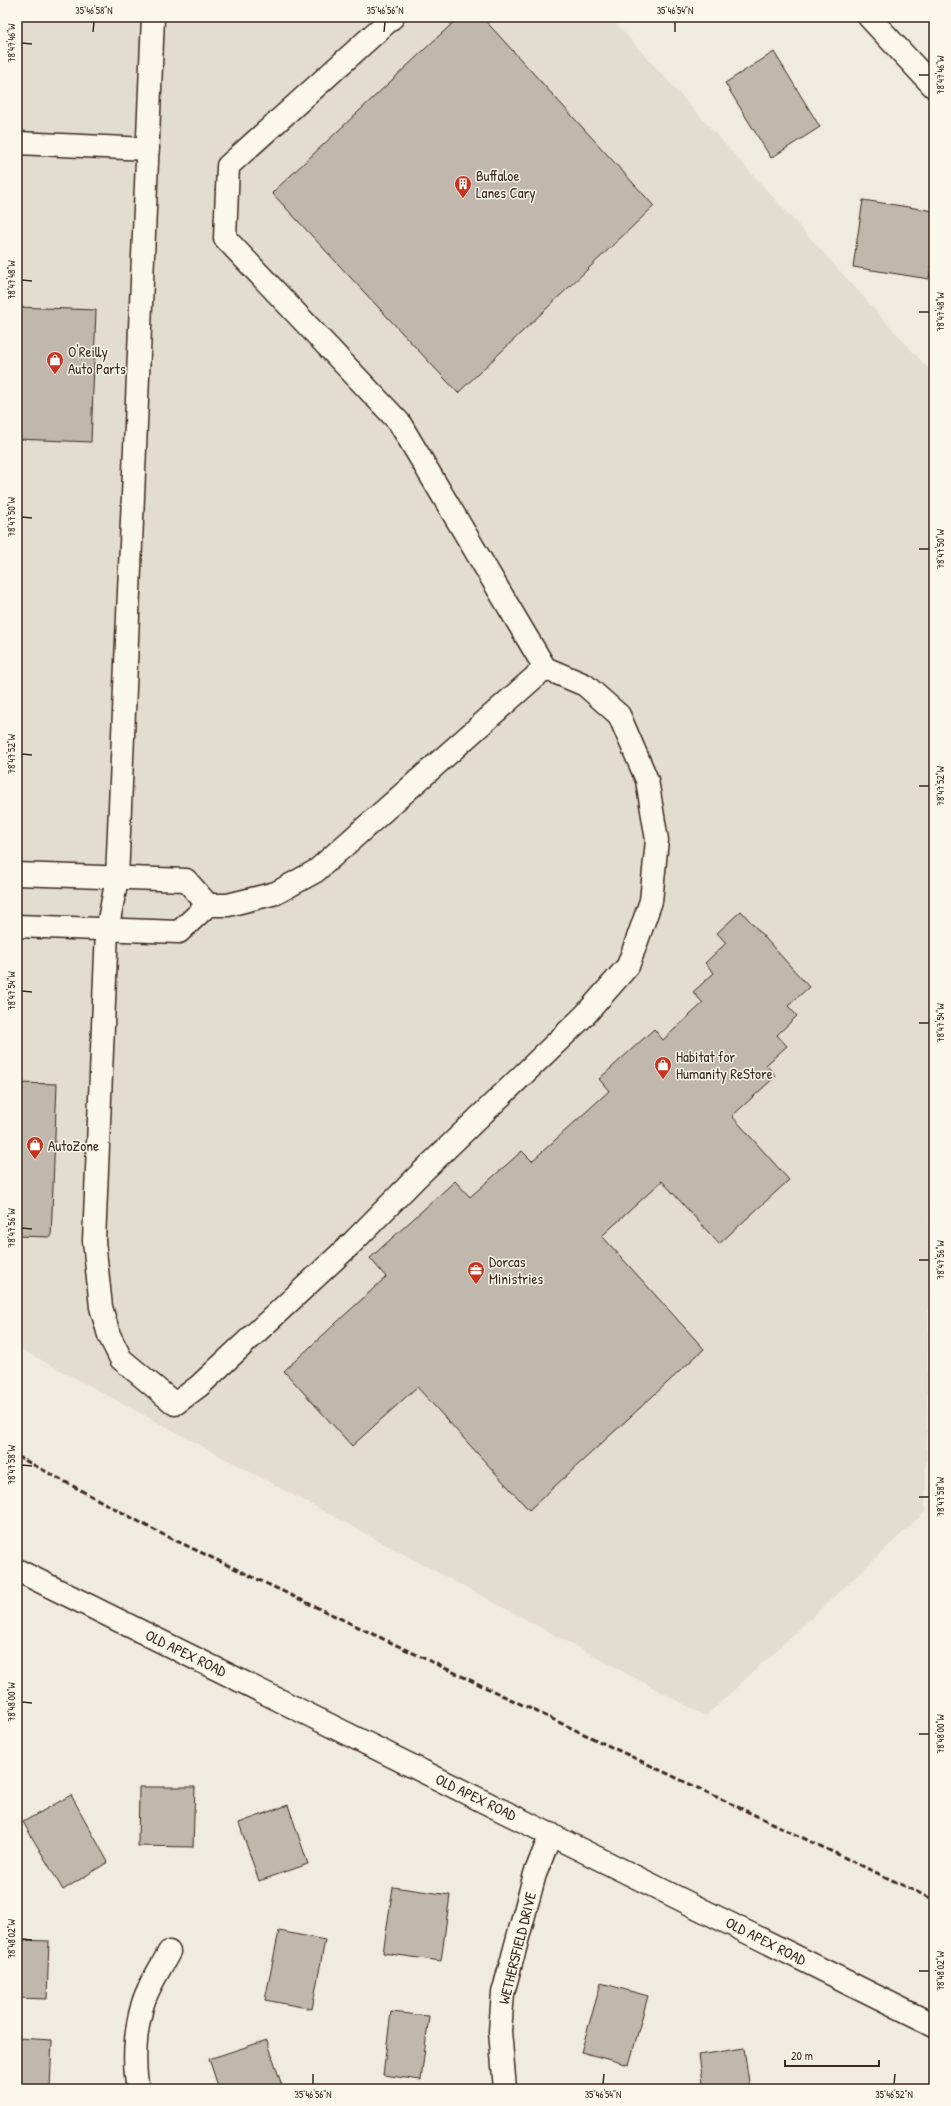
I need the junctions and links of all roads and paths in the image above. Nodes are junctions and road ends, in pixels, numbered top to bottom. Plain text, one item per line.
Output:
1 (153, 17) edge
2 (393, 17) edge
3 (869, 17) edge
4 (934, 87) edge
5 (17, 143) edge
6 (148, 149) junction
7 (545, 668) junction
8 (17, 874) edge
9 (117, 879) junction
10 (208, 905) junction
11 (17, 926) edge
12 (107, 930) junction
13 (17, 1570) edge
14 (551, 1834) junction
15 (169, 1952) dead end
16 (934, 2026) edge
17 (138, 2089) edge
18 (505, 2089) edge

1 - 6 main road
2 - 7 main road
3 - 4 main road
5 - 6 main road
6 - 9 main road
7 - 10 main road
7 - 12 main road
8 - 9 main road
9 - 10 main road
9 - 12 main road
10 - 12 main road
11 - 12 main road
13 - 14 main road, OLD APEX ROAD
14 - 16 main road, OLD APEX ROAD
14 - 18 main road, WETHERSFIELD DRIVE
15 - 17 main road

